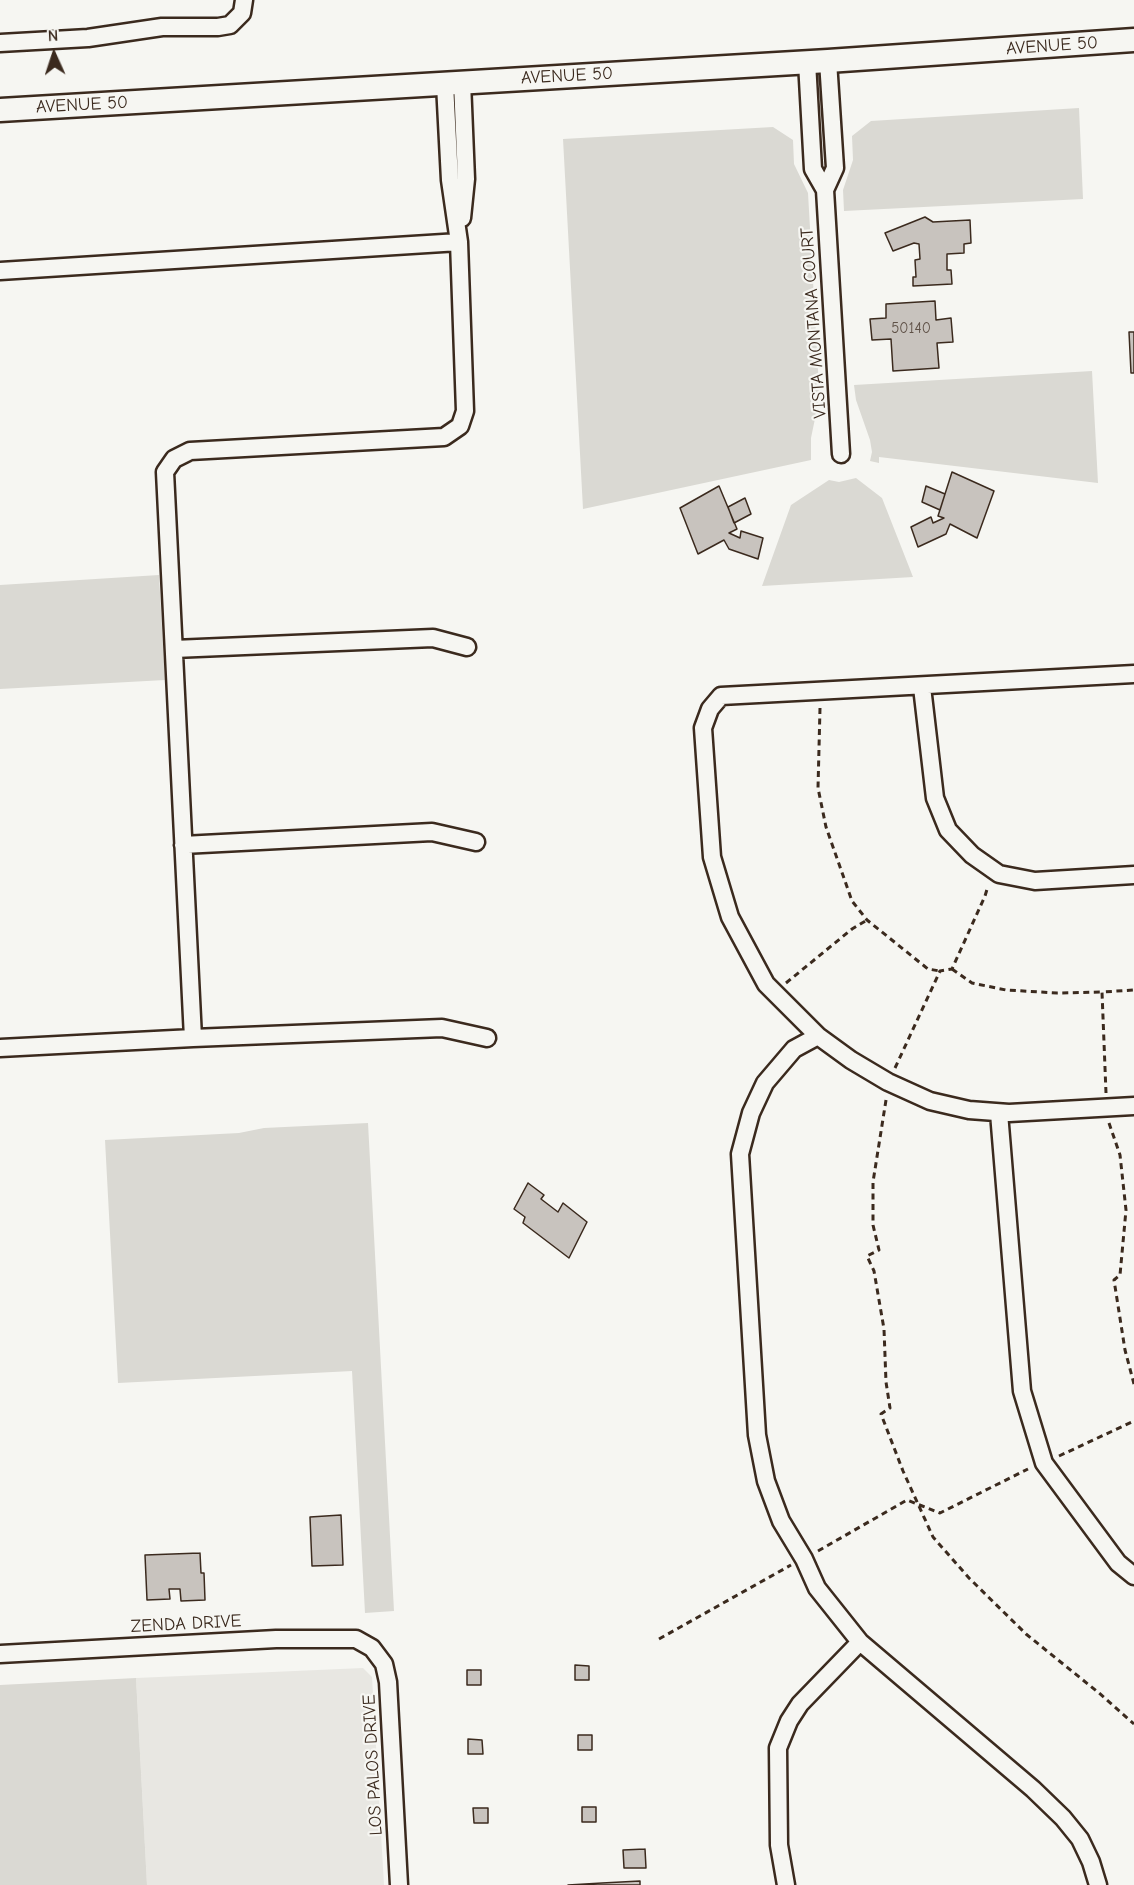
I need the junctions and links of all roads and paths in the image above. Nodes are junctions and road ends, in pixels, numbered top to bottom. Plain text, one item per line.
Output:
1 (243, 7) edge
2 (1134, 40) edge
3 (0, 43) edge
4 (818, 61) junction
5 (454, 83) junction
6 (0, 110) edge
7 (459, 242) junction
8 (0, 271) edge
9 (842, 454) dead end
10 (467, 647) dead end
11 (174, 649) junction
12 (1134, 674) edge
13 (922, 687) junction
14 (818, 692) junction
15 (476, 842) dead end
16 (183, 845) junction
17 (995, 871) junction
18 (1134, 875) edge
19 (867, 920) junction
20 (952, 969) junction
21 (940, 971) junction
22 (1134, 990) edge
23 (1102, 992) junction
24 (774, 993) junction
25 (818, 1036) junction
26 (193, 1038) junction
27 (487, 1038) dead end
28 (0, 1048) edge
29 (888, 1082) junction
30 (1134, 1106) edge
31 (1106, 1108) junction
32 (999, 1113) junction
33 (1134, 1384) edge
34 (1134, 1420) edge
35 (1044, 1463) junction
36 (920, 1506) junction
37 (804, 1559) junction
38 (1134, 1576) edge
39 (659, 1639) dead end
40 (860, 1642) junction
41 (372, 1648) joint
42 (0, 1654) edge
43 (1134, 1724) edge
44 (399, 1885) edge
45 (786, 1885) edge
46 (1098, 1885) edge

1 - 3 street
2 - 4 main road, AVENUE 50
4 - 5 main road, AVENUE 50
4 - 9 street, VISTA MONTANA COURT
5 - 6 main road, AVENUE 50
5 - 7 street
7 - 8 street
7 - 11 street
10 - 11 street
11 - 16 street
12 - 13 street
13 - 14 street
13 - 17 street
14 - 19 path
14 - 24 street
15 - 16 street
16 - 26 street
17 - 18 street
17 - 20 path
19 - 21 path
19 - 24 path
20 - 21 path
20 - 23 path
21 - 29 path
22 - 23 path
23 - 31 path
24 - 25 street
25 - 29 street
25 - 37 street
26 - 27 street
26 - 28 street
29 - 32 street
29 - 36 path
30 - 31 street
31 - 32 street
31 - 33 path
32 - 35 street
34 - 35 path
35 - 36 path
35 - 38 street
36 - 37 path
36 - 43 path
37 - 39 path
37 - 40 street
40 - 45 street
40 - 46 street
41 - 42 street, ZENDA DRIVE
41 - 44 street, LOS PALOS DRIVE

